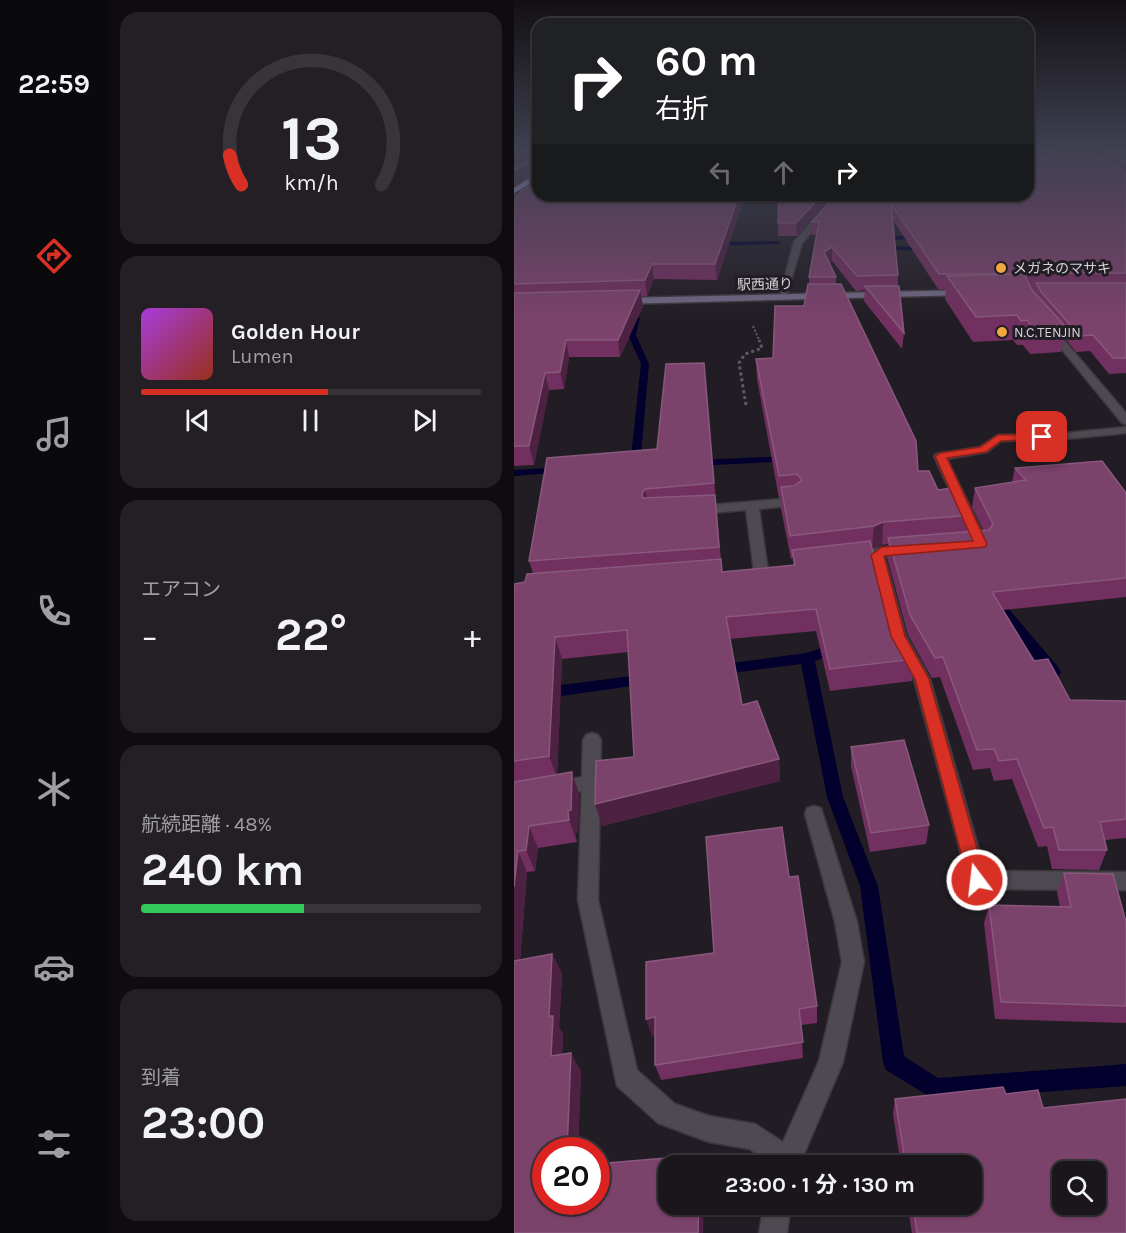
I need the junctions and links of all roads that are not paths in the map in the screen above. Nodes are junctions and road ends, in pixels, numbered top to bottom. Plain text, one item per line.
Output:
1 (831, 206) edge
2 (978, 293) edge
3 (782, 297) junction
4 (607, 302) edge
5 (1040, 318) edge
6 (1126, 421) edge
7 (1126, 430) edge
8 (794, 502) edge
9 (752, 506) junction
10 (686, 511) edge
11 (959, 546) edge
12 (915, 549) edge
13 (877, 555) junction
14 (842, 558) edge
15 (761, 570) edge
16 (592, 741) dead end
17 (591, 783) junction
18 (536, 791) edge
19 (814, 814) dead end
20 (1126, 881) edge
21 (776, 1155) edge
22 (790, 1155) edge
23 (776, 1215) edge
24 (773, 1233) edge

1 - 3 street
2 - 3 main road, 駅西通り
3 - 4 main road, 駅西通り
5 - 6 street
7 - 11 street
8 - 9 street
9 - 10 street
9 - 15 street
12 - 13 street
13 - 14 street
13 - 20 street
16 - 17 street
17 - 18 street
17 - 21 street
19 - 22 street
23 - 24 street

